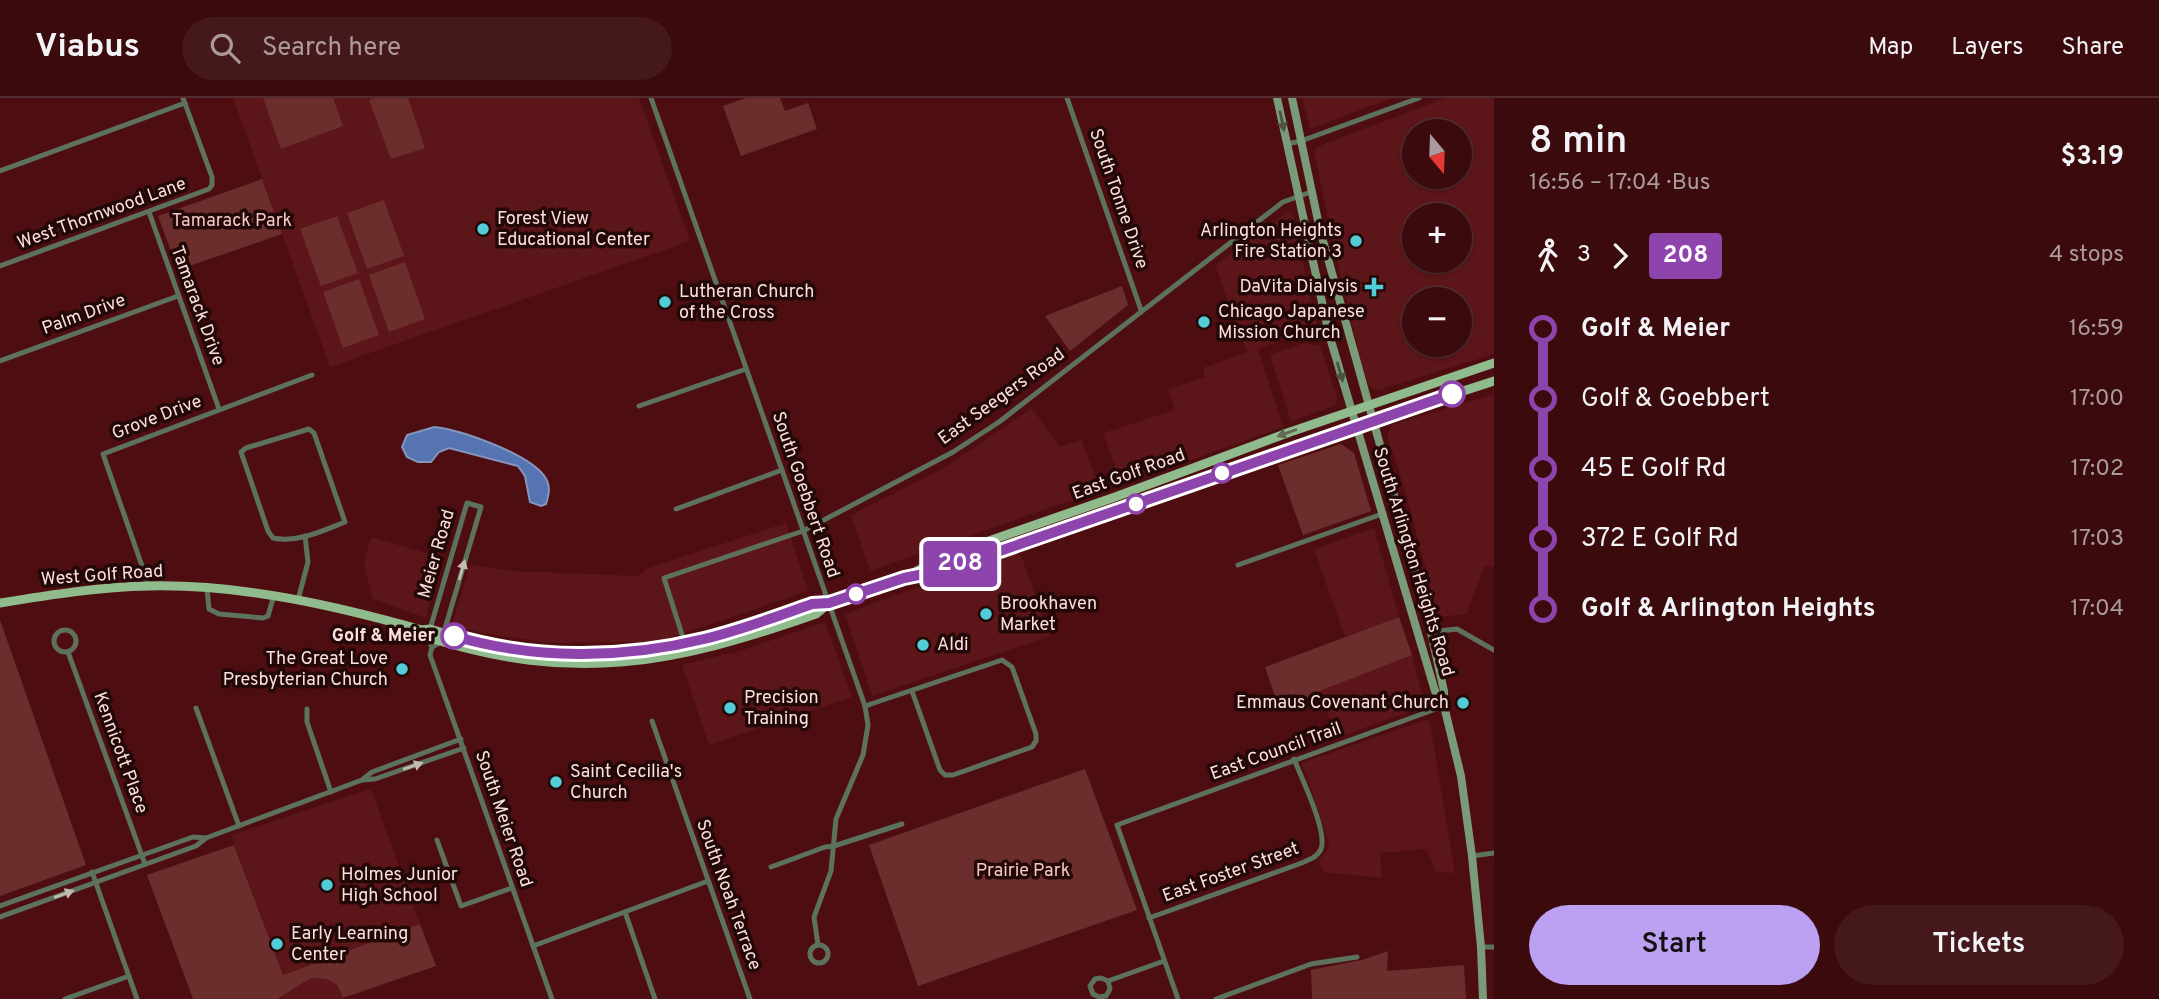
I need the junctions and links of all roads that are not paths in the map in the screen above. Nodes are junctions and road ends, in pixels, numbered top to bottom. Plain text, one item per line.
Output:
1 (651, 98) edge
2 (1067, 98) edge
3 (1277, 98) edge
4 (1292, 98) edge
5 (1419, 98) edge
6 (184, 101) edge
7 (1301, 141) junction
8 (1287, 144) junction
9 (0, 171) edge
10 (1311, 191) junction
11 (1297, 195) junction
12 (149, 212) junction
13 (0, 265) edge
14 (178, 296) junction
15 (1141, 310) junction
16 (0, 361) edge
17 (1494, 363) edge
18 (746, 369) junction
19 (312, 376) dead end
20 (1494, 381) edge
21 (639, 406) dead end
22 (1367, 406) junction
23 (219, 410) junction
24 (1352, 411) junction
25 (1371, 421) junction
26 (1356, 426) junction
27 (782, 470) junction
28 (676, 509) dead end
29 (1382, 514) junction
30 (803, 531) junction
31 (305, 536) junction
32 (1238, 565) dead end
33 (904, 578) junction
34 (149, 586) junction
35 (207, 588) junction
36 (274, 594) junction
37 (298, 600) junction
38 (0, 603) edge
39 (829, 603) junction
40 (391, 622) joint
41 (426, 632) junction
42 (1430, 632) junction
43 (439, 640) junction
44 (685, 644) junction
45 (1494, 650) edge
46 (68, 652) junction
47 (912, 691) junction
48 (865, 706) junction
49 (1444, 706) junction
50 (196, 708) dead end
51 (307, 709) dead end
52 (652, 721) dead end
53 (461, 738) junction
54 (464, 748) junction
55 (1294, 759) junction
56 (362, 780) junction
57 (331, 792) junction
58 (902, 824) dead end
59 (239, 826) junction
60 (206, 838) junction
61 (437, 840) dead end
62 (834, 846) junction
63 (1494, 853) edge
64 (142, 854) junction
65 (1472, 856) junction
66 (145, 864) junction
67 (771, 867) dead end
68 (92, 872) junction
69 (708, 881) junction
70 (94, 883) junction
71 (512, 888) junction
72 (0, 906) edge
73 (625, 912) junction
74 (0, 917) edge
75 (1149, 918) junction
76 (818, 945) dead end
77 (533, 946) junction
78 (1481, 947) junction
79 (1494, 947) edge
80 (1357, 957) dead end
81 (1164, 961) junction
82 (129, 976) junction
83 (1108, 981) dead end
84 (65, 999) edge
85 (137, 999) edge
86 (552, 999) edge
87 (655, 999) edge
88 (750, 999) edge
89 (1178, 999) edge
90 (1216, 999) edge
91 (1483, 999) edge

1 - 18 street, South Goebbert Road
2 - 15 street, South Tonne Drive
3 -> 8 main road, South Arlington Heights Road
4 - 7 main road, South Arlington Heights Road
5 - 7 street
6 - 9 street
6 - 12 street, West Thornwood Lane
7 - 8 street
7 - 10 main road, South Arlington Heights Road
8 - 11 main road, South Arlington Heights Road
10 - 11 street, East Seegers Road
10 - 22 main road, South Arlington Heights Road
11 - 15 street, East Seegers Road
11 -> 24 main road, South Arlington Heights Road
12 - 13 street, West Thornwood Lane
12 - 14 street, Tamarack Drive
14 - 16 street, Palm Drive
14 - 23 street, Tamarack Drive
15 - 30 street, East Seegers Road
17 - 22 main road
18 - 21 street
18 - 27 street, South Goebbert Road
19 - 23 street, Grove Drive
20 - 25 main road
22 - 24 main road, East Golf Road
22 - 25 main road, South Arlington Heights Road
23 - 34 street, Grove Drive
24 - 26 main road, South Arlington Heights Road
24 -> 33 main road, East Golf Road
25 - 26 main road, East Golf Road
25 - 42 main road, South Arlington Heights Road
26 - 29 main road, South Arlington Heights Road
26 - 33 main road, East Golf Road
27 - 28 street
27 - 30 street, South Goebbert Road
29 - 32 street
29 - 49 main road, South Arlington Heights Road
30 - 39 street, South Goebbert Road
30 - 44 street, East Seegers Road
31 - 31 street
31 - 37 street
33 - 39 main road, East Golf Road
34 - 35 main road, West Golf Road
34 - 38 main road, West Golf Road
35 - 36 main road, West Golf Road
35 - 36 street
36 - 37 main road, West Golf Road
37 - 40 main road, West Golf Road
39 - 43 main road, East Golf Road
39 - 44 main road, East Golf Road
39 - 48 street, South Goebbert Road
40 - 41 main road, East Golf Road
41 - 43 main road, East Golf Road
43 -> 41 street, Meier Road
42 - 45 street
42 - 49 main road, South Arlington Heights Road
43 - 44 main road, East Golf Road
43 - 53 street, South Meier Road
46 - 46 street, Kennicott Place
46 - 64 street, Kennicott Place
47 - 47 street
47 - 48 street
48 - 62 street, South Goebbert Road
49 - 55 street, East Council Trail
49 - 65 main road, South Arlington Heights Road
50 - 59 street
51 - 57 street
52 - 69 street, South Noah Terrace
53 - 54 street, South Meier Road
53 - 56 street
56 -> 54 street
54 - 71 street, South Meier Road
55 - 75 street, East Foster Street
55 - 75 street, East Council Trail
56 - 57 street
57 - 59 street
58 - 62 street
59 - 60 street
60 - 64 street
60 - 66 street
61 - 71 street
62 - 67 street
62 - 76 street, South Goebbert Road
63 - 65 street
64 - 66 street, Kennicott Place
64 - 68 street
65 - 78 main road, South Arlington Heights Road
66 - 70 street
68 - 70 street
68 - 72 street
69 - 73 street
69 - 88 street, South Noah Terrace
74 -> 70 street
70 - 82 street
71 - 77 street, South Meier Road
73 - 77 street
73 - 87 street
75 - 81 street
77 - 86 street, South Meier Road
78 - 79 street
78 - 91 main road, South Arlington Heights Road
80 - 90 street
81 - 83 street
81 - 89 street
82 - 84 street
82 - 85 street

